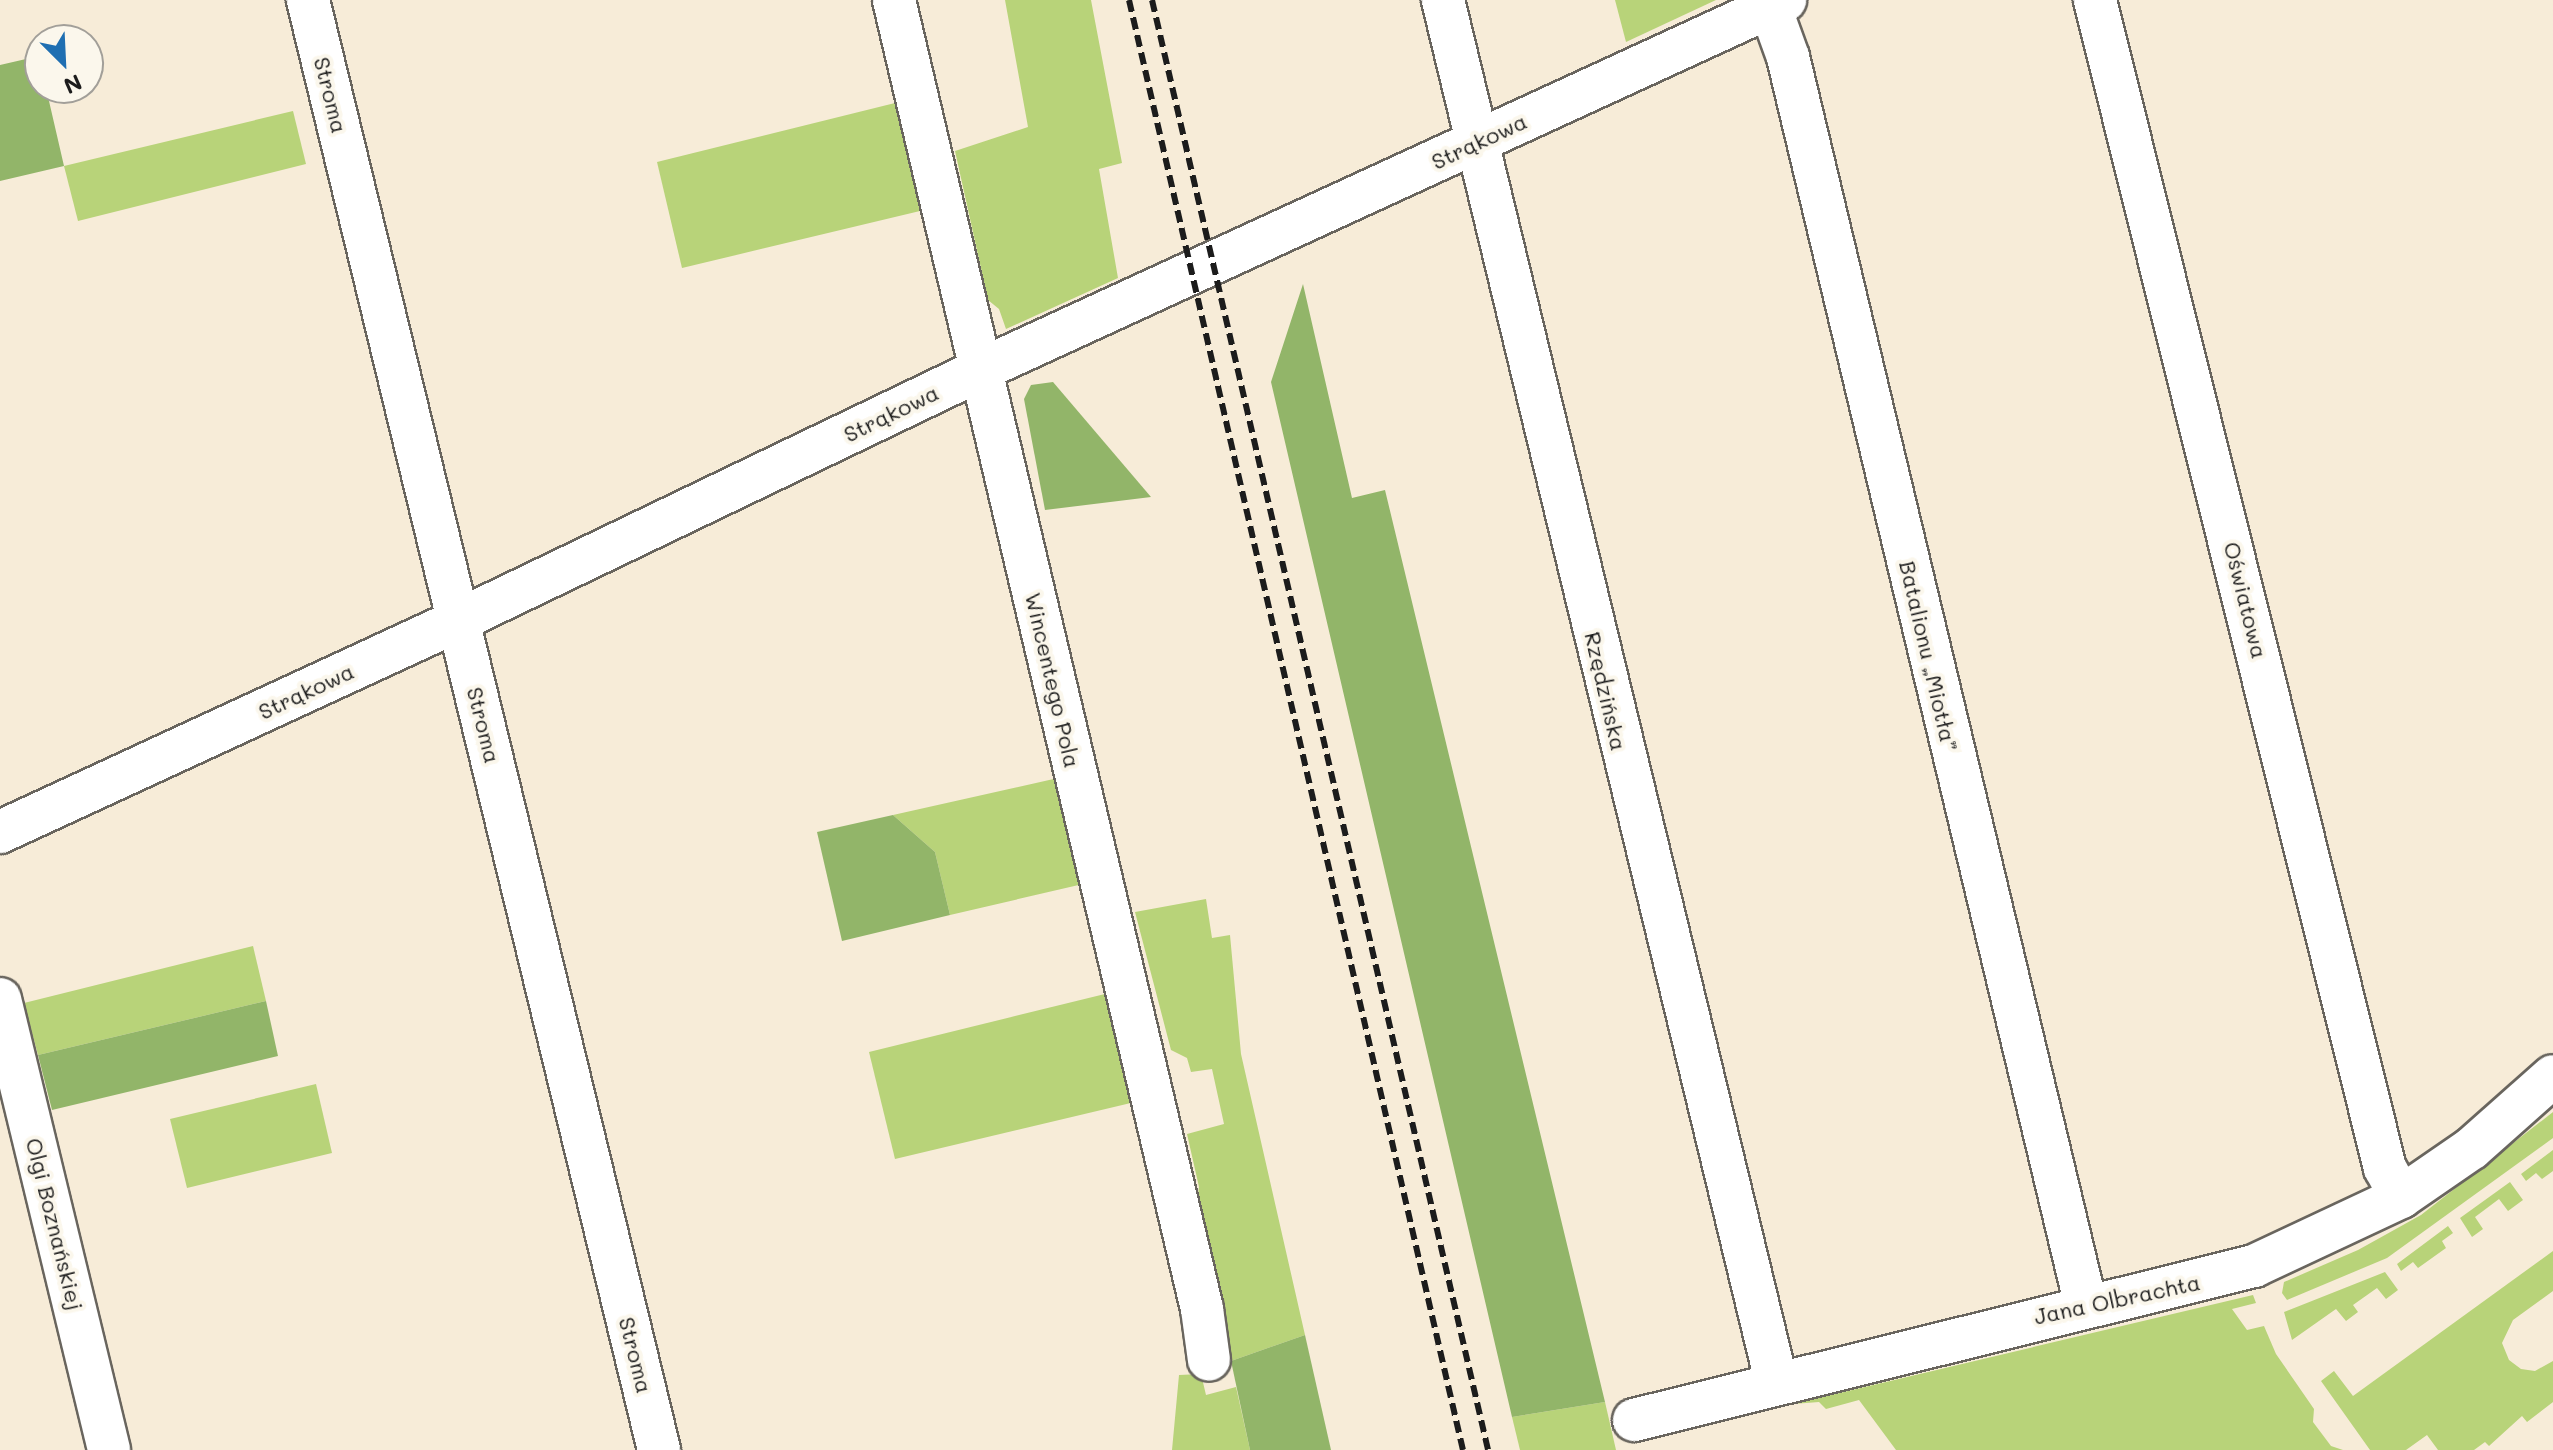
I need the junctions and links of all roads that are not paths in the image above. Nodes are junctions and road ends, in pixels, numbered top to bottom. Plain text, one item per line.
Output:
1 (308, 0) edge
2 (894, 0) edge
3 (1443, 0) edge
4 (2095, 0) edge
5 (1778, 4) edge
6 (1477, 142) junction
7 (982, 369) junction
8 (459, 620) junction
9 (0, 832) edge
10 (0, 999) edge
11 (2553, 1076) edge
12 (2401, 1197) junction
13 (2086, 1306) junction
14 (1209, 1360) dead end
15 (1776, 1381) junction
16 (1634, 1420) dead end
17 (109, 1450) edge
18 (659, 1450) edge

1 - 8 street, Stroma
2 - 7 street, Wincentego Pola
3 - 6 street, Rzędzińska
4 - 12 street, Oświatowa
5 - 6 street, Strąkowa
5 - 13 street, Batalionu „Miotła”
6 - 7 street, Strąkowa
6 - 15 street, Rzędzińska
7 - 8 street, Strąkowa
7 - 14 street, Wincentego Pola
8 - 9 street, Strąkowa
8 - 18 street, Stroma
10 - 17 street, Olgi Boznańskiej
11 - 12 street, Jana Olbrachta
12 - 13 street, Jana Olbrachta
13 - 15 street, Jana Olbrachta
15 - 16 street, Jana Olbrachta

